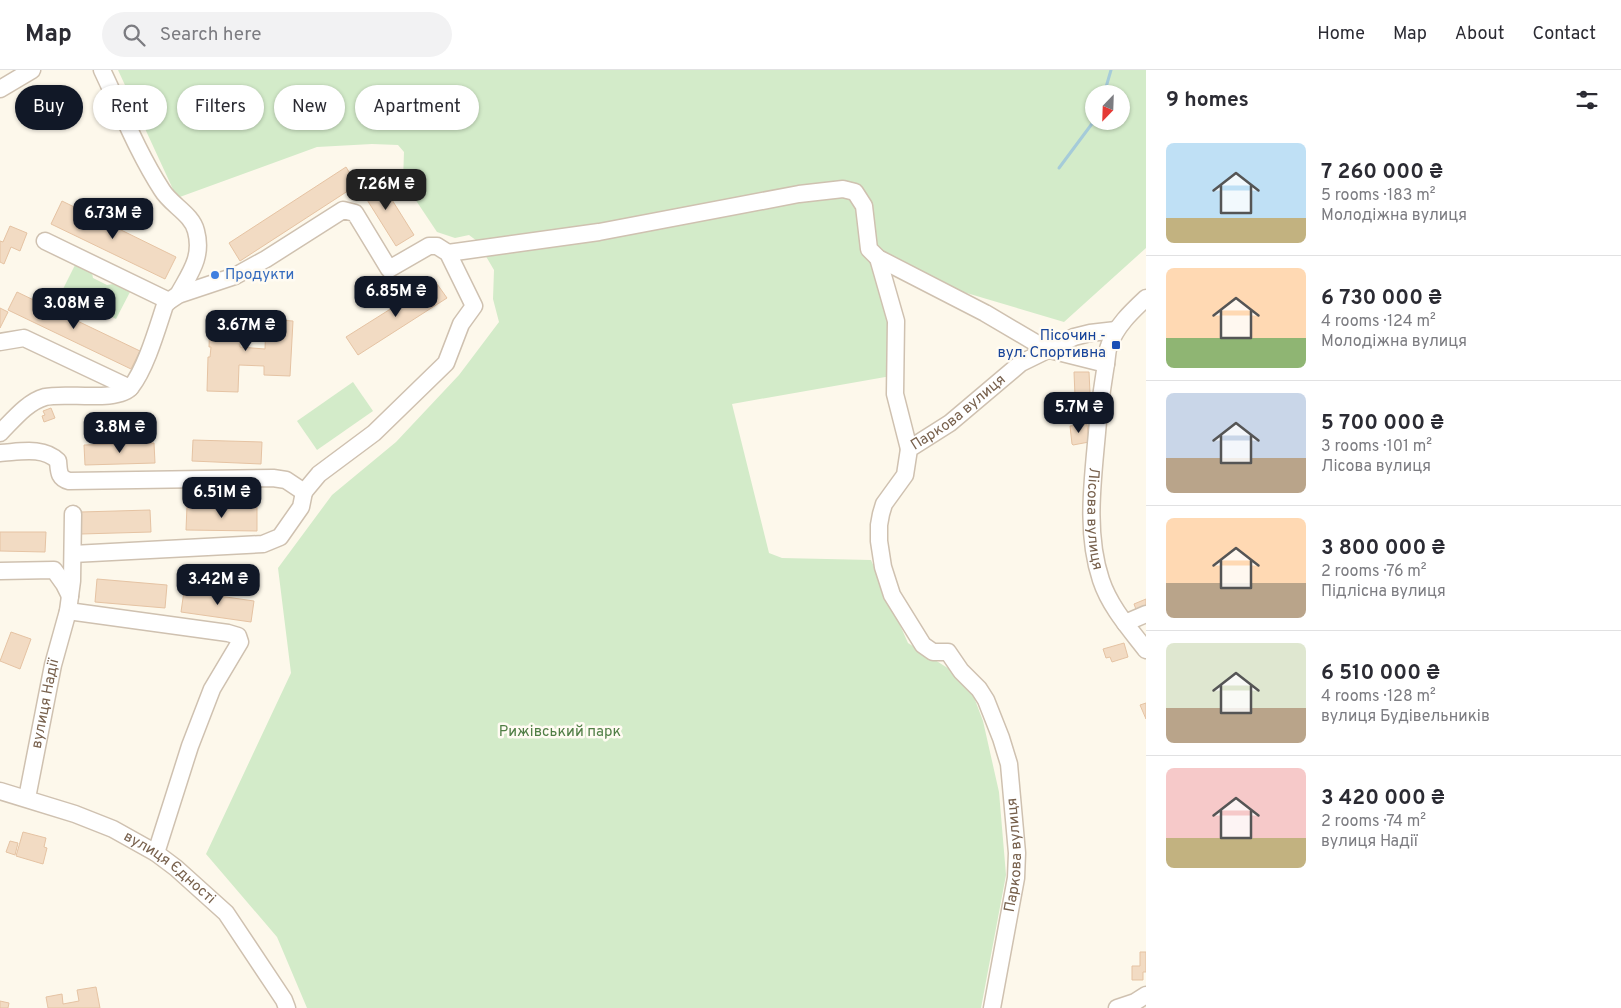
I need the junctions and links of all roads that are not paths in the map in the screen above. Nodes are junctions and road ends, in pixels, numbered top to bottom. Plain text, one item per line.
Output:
1 (102, 70) edge
2 (24, 72) edge
3 (0, 89) edge
4 (46, 241) dead end
5 (448, 253) junction
6 (878, 258) junction
7 (174, 298) junction
8 (1146, 298) edge
9 (1116, 330) junction
10 (0, 342) edge
11 (1046, 349) junction
12 (1106, 364) junction
13 (130, 388) junction
14 (0, 433) edge
15 (909, 448) junction
16 (0, 453) edge
17 (304, 492) junction
18 (73, 514) dead end
19 (73, 554) junction
20 (0, 571) edge
21 (69, 603) junction
22 (1146, 614) edge
23 (1124, 623) junction
24 (1146, 650) edge
25 (0, 791) edge
26 (27, 798) junction
27 (156, 853) junction
28 (1146, 995) edge
29 (287, 1008) edge
30 (992, 1008) edge
31 (1117, 1008) edge

1 - 7 street
2 - 3 street
4 - 7 street
5 - 6 street
5 - 7 street
5 - 17 street
6 - 11 street
6 - 15 street
7 - 13 street
8 - 9 street, Лісова вулиця
9 - 11 street, Паркова вулиця
9 - 12 street, Лісова вулиця
10 - 13 street
11 - 12 street
11 - 15 street, Паркова вулиця
12 - 23 street, Лісова вулиця
13 - 14 street
15 - 30 street, Паркова вулиця
16 - 17 street
17 - 19 street
18 - 19 street, вулиця Надії
19 - 21 street, вулиця Надії
20 - 21 street
21 - 26 street, вулиця Надії
21 - 27 street
22 - 23 street
23 - 24 street, Лісова вулиця
25 - 26 street, вулиця Єдності
26 - 27 street, вулиця Єдності
27 - 29 street, вулиця Єдності
28 - 31 street

